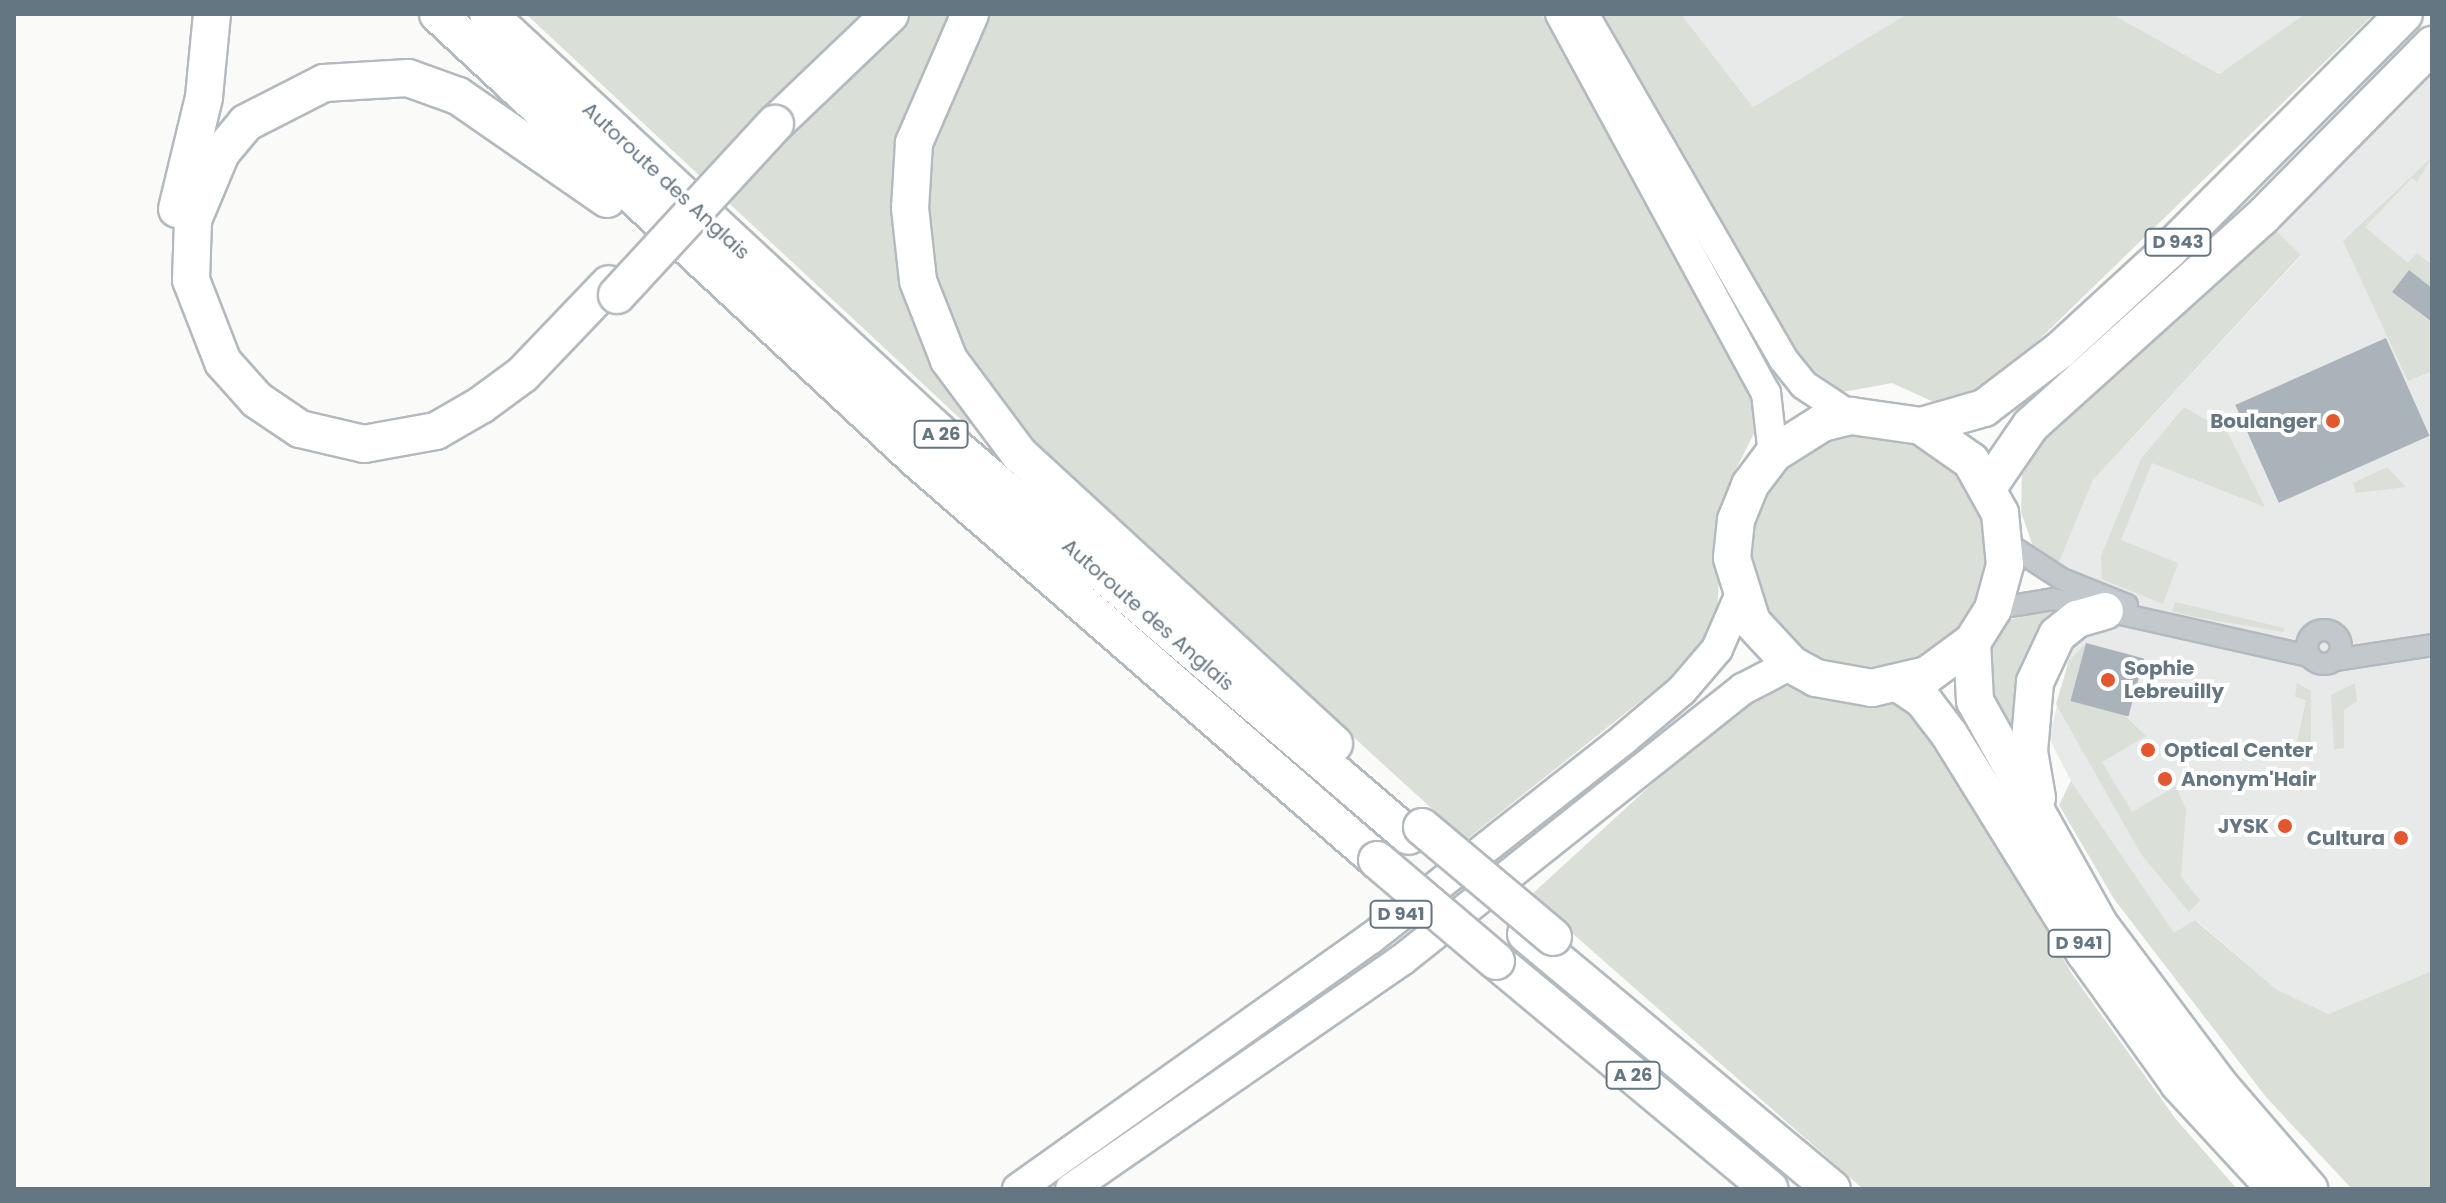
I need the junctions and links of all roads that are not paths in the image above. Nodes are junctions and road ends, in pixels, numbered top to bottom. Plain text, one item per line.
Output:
1 (212, 14) edge
2 (438, 14) edge
3 (488, 14) edge
4 (868, 14) edge
5 (890, 14) edge
6 (970, 14) edge
7 (1560, 14) edge
8 (1584, 14) edge
9 (2404, 14) edge
10 (2432, 45) edge
11 (771, 120) junction
12 (689, 252) junction
13 (613, 290) junction
14 (1851, 416) junction
15 (1921, 426) junction
16 (1773, 454) junction
17 (1989, 486) junction
18 (2005, 542) junction
19 (1740, 596) junction
20 (1993, 609) junction
21 (2105, 611) junction
22 (2147, 618) junction
23 (2340, 639) junction
24 (1972, 642) junction
25 (2432, 645) edge
26 (2309, 649) junction
27 (2373, 650) junction
28 (2335, 660) junction
29 (1791, 664) junction
30 (1901, 685) junction
31 (2041, 823) junction
32 (1416, 832) junction
33 (1018, 1189) edge
34 (1071, 1189) edge
35 (1770, 1189) edge
36 (1832, 1189) edge
37 (2276, 1189) edge
38 (2309, 1189) edge

1 - 13 highway
2 - 12 highway, Autoroute des Anglais / A 26
3 - 32 highway, Autoroute des Anglais / A 26
4 - 11 highway
5 - 11 highway
6 - 32 highway
7 - 16 main road
8 - 14 main road
9 - 15 highway, D 943
10 - 17 highway, D 943
11 - 13 highway
12 - 13 highway
12 - 35 highway, Autoroute des Anglais / A 26, bridge
14 - 15 highway
14 - 16 highway
15 - 17 highway
16 - 19 highway
17 - 18 highway
18 - 20 highway
18 - 22 street
19 - 29 highway
19 - 33 main road, D 941
20 - 21 street
20 - 24 highway
21 - 22 street
21 - 31 highway
22 - 26 street
23 - 26 street
23 - 27 street
23 - 28 street
24 - 30 highway
24 - 31 highway, D 941
25 - 27 street
26 - 28 street
27 - 28 street
29 - 30 highway
29 - 34 main road, D 941
30 - 37 highway, D 941
31 - 38 highway, D 941
32 - 36 highway, Autoroute des Anglais / A 26

